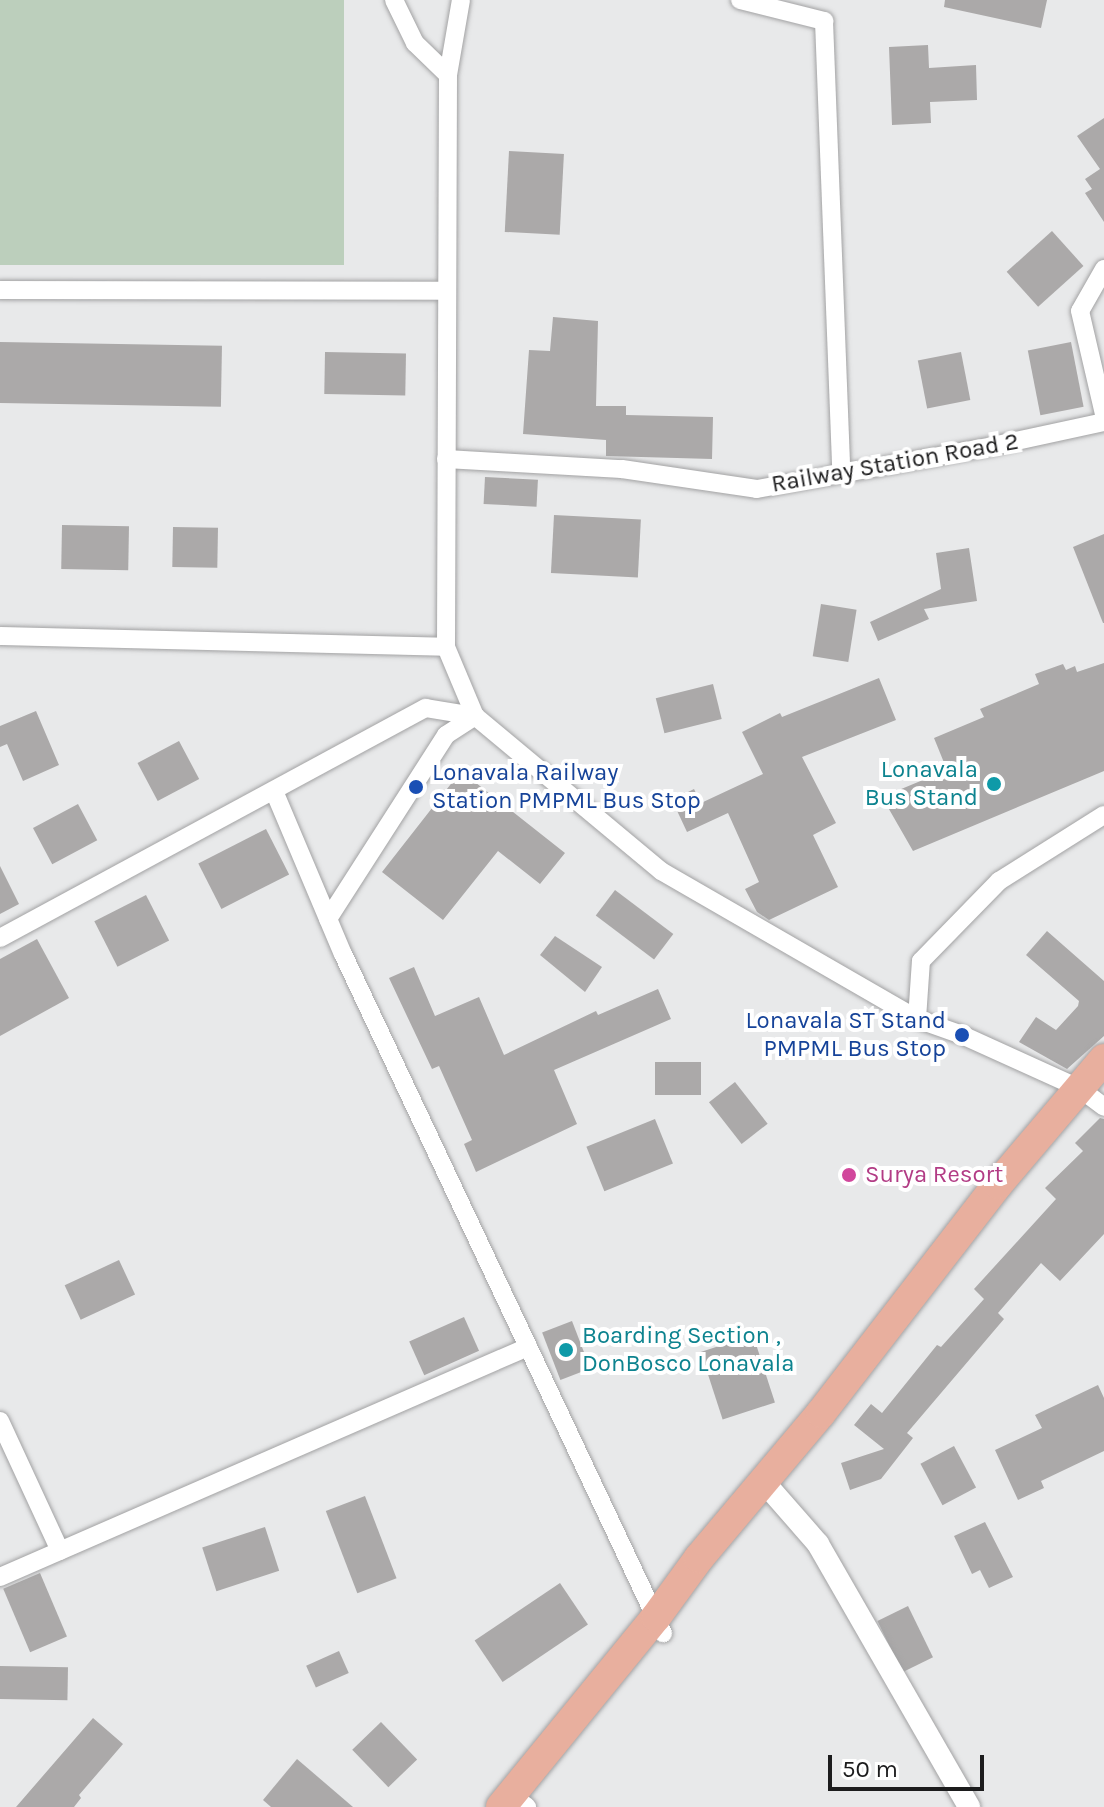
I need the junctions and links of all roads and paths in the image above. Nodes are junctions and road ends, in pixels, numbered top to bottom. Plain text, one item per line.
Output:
1 (394, 0) edge
2 (461, 0) edge
3 (740, 0) edge
4 (448, 75) junction
5 (1104, 269) edge
6 (0, 290) edge
7 (444, 291) junction
8 (1104, 414) edge
9 (1104, 422) edge
10 (446, 459) junction
11 (841, 471) junction
12 (0, 636) edge
13 (446, 647) junction
14 (475, 716) junction
15 (274, 791) junction
16 (1104, 815) edge
17 (328, 919) junction
18 (0, 938) edge
19 (917, 1019) junction
20 (1104, 1059) edge
21 (1094, 1092) edge
22 (528, 1347) junction
23 (0, 1421) edge
24 (770, 1488) junction
25 (60, 1551) junction
26 (0, 1577) edge
27 (660, 1625) junction
28 (519, 1806) edge
29 (969, 1807) edge

1 - 4 street
2 - 4 street
3 - 11 street
4 - 7 street
5 - 8 street
6 - 7 street
7 - 10 street
9 - 11 street, Railway Station Road 2
10 - 11 street, Railway Station Road 2
10 - 13 street
12 - 13 street
13 - 14 street
14 - 15 street
14 - 17 street
14 - 19 street
15 - 17 street
15 - 18 street
16 - 19 street
17 - 22 street
19 - 21 street
20 - 21 highway
21 - 24 highway
22 - 25 street
22 - 27 street
23 - 25 street
24 - 27 highway
24 - 29 street
25 - 26 street
27 - 28 highway

